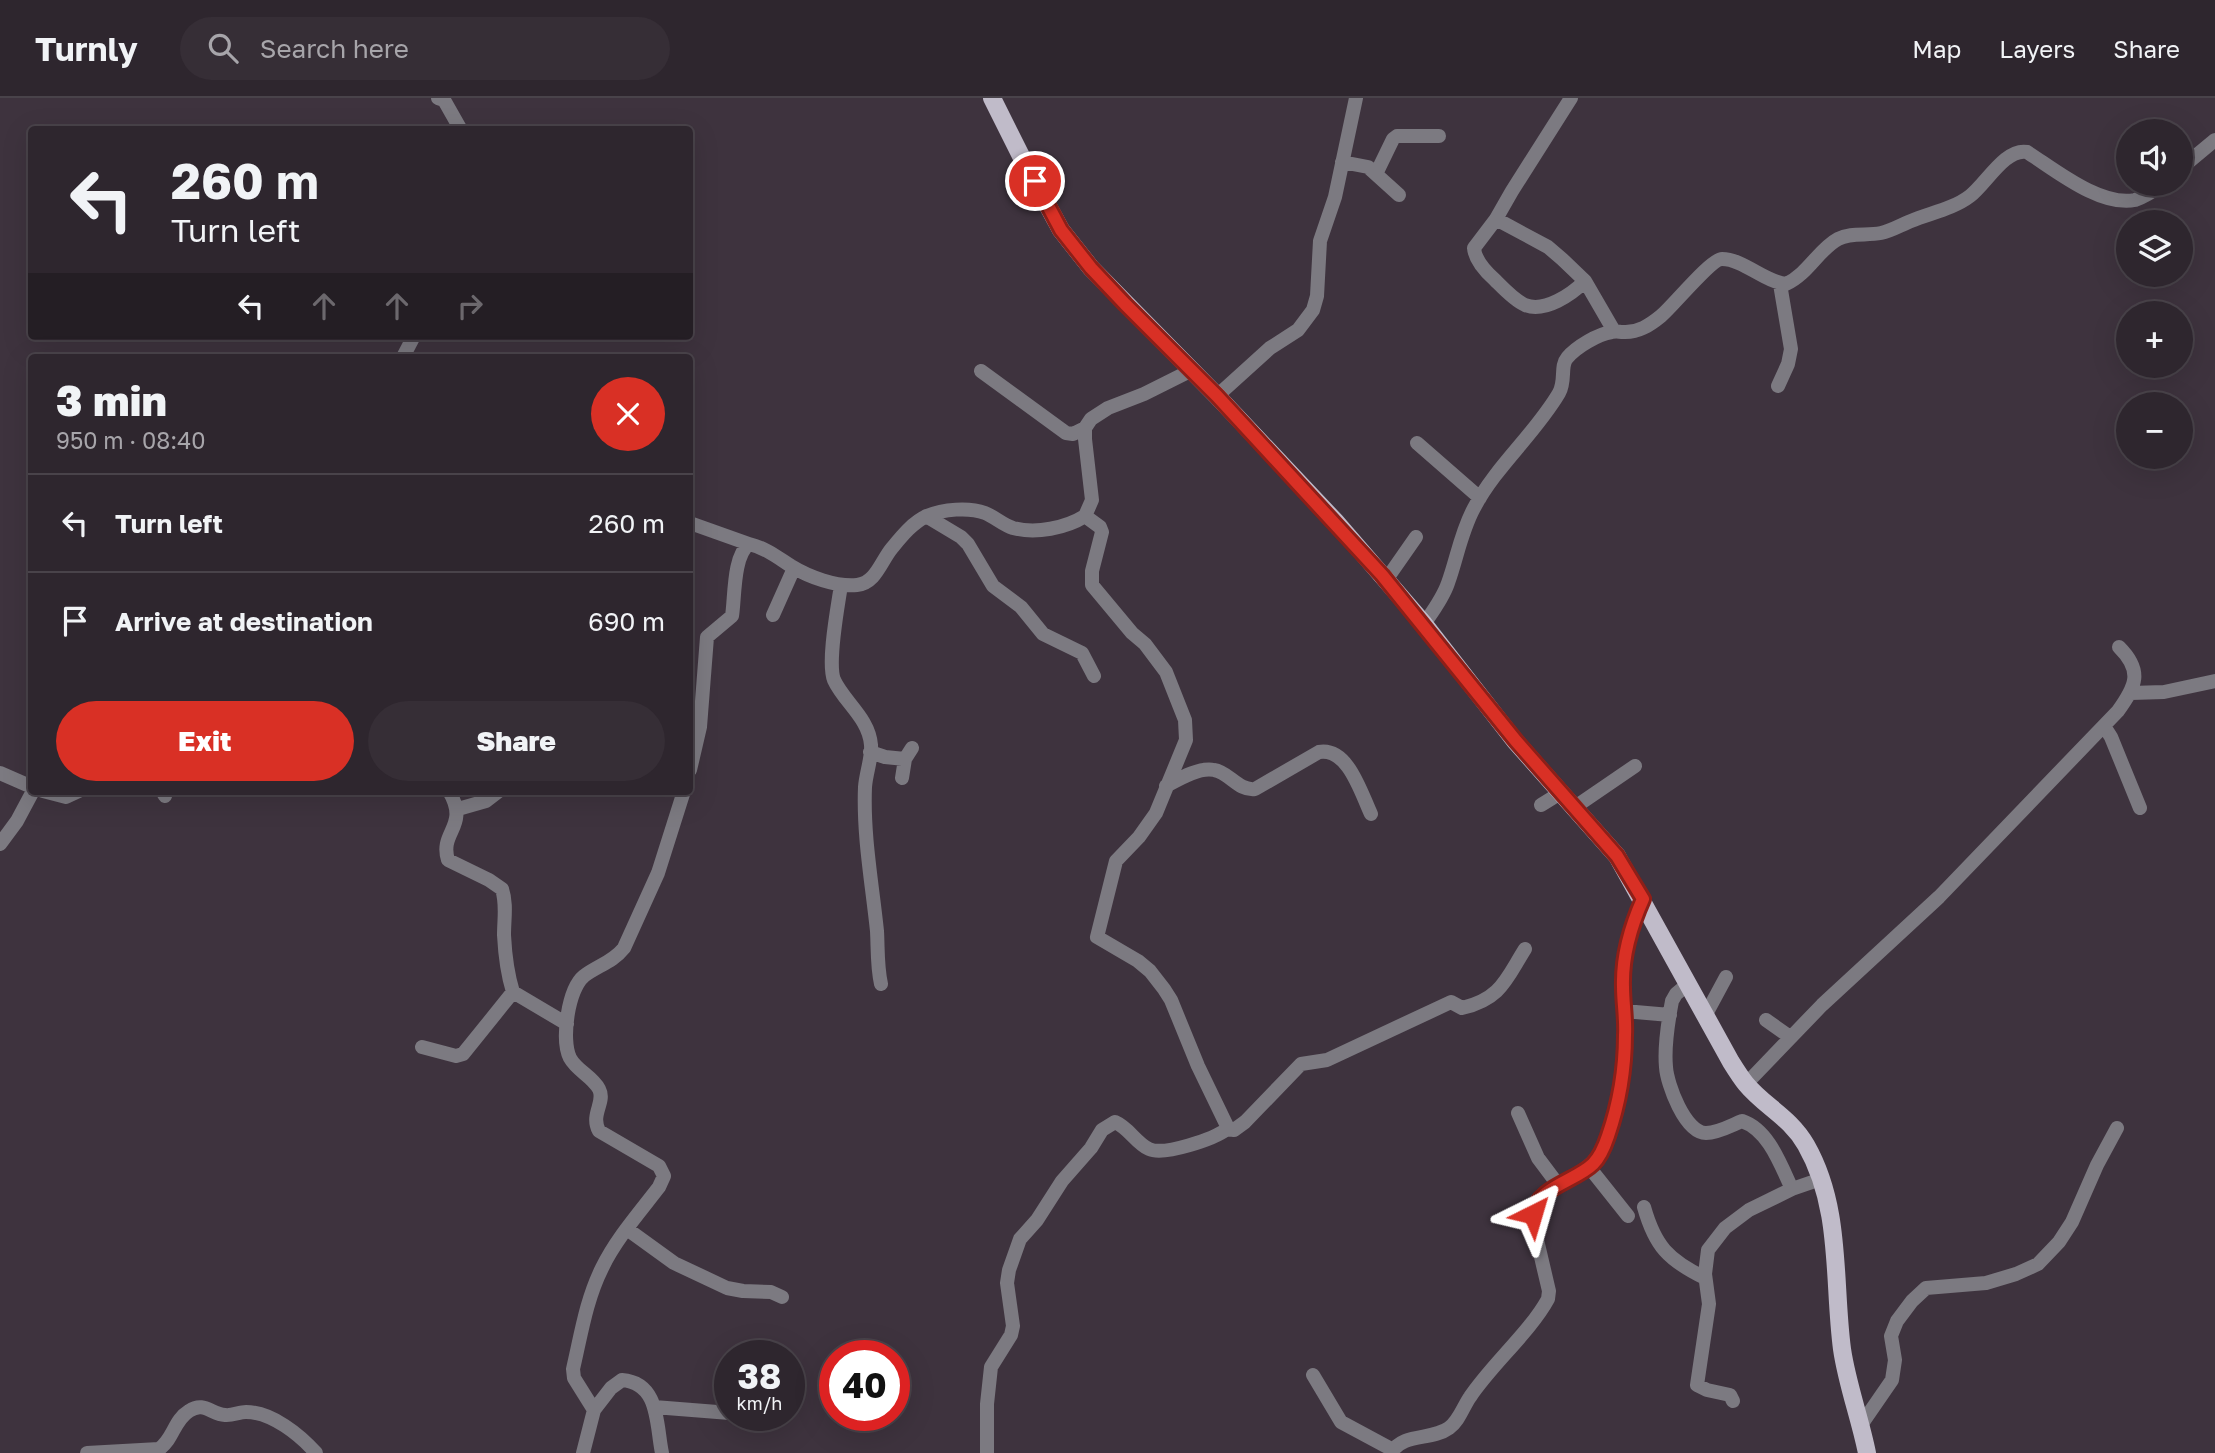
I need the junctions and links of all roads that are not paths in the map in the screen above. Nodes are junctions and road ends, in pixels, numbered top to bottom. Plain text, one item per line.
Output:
1 (438, 98) edge
2 (992, 98) edge
3 (1356, 98) edge
4 (1572, 98) edge
5 (459, 126) edge
6 (1439, 136) dead end
7 (2215, 139) edge
8 (2193, 158) edge
9 (1349, 162) junction
10 (1376, 174) junction
11 (1399, 195) dead end
12 (2145, 196) edge
13 (1496, 219) junction
14 (1585, 281) junction
15 (1780, 284) junction
16 (1614, 331) junction
17 (1192, 370) junction
18 (981, 371) dead end
19 (1778, 386) dead end
20 (1217, 396) junction
21 (1086, 428) junction
22 (1417, 443) dead end
23 (1480, 498) junction
24 (926, 516) junction
25 (1085, 516) junction
26 (693, 524) edge
27 (1416, 537) dead end
28 (749, 544) junction
29 (794, 568) junction
30 (1387, 580) junction
31 (841, 585) junction
32 (773, 615) dead end
33 (1424, 624) junction
34 (2119, 647) dead end
35 (1094, 676) dead end
36 (2215, 681) edge
37 (2131, 693) junction
38 (2104, 726) junction
39 (870, 752) junction
40 (693, 757) edge
41 (1635, 766) dead end
42 (0, 774) edge
43 (902, 778) dead end
44 (1166, 786) junction
45 (28, 787) edge
46 (1562, 792) junction
47 (29, 795) edge
48 (451, 795) edge
49 (494, 795) edge
50 (683, 795) edge
51 (1575, 807) junction
52 (1542, 808) dead end
53 (2140, 808) dead end
54 (458, 809) junction
55 (1371, 814) dead end
56 (0, 844) edge
57 (1643, 899) junction
58 (1525, 949) dead end
59 (1726, 977) dead end
60 (881, 984) dead end
61 (1688, 985) junction
62 (513, 992) junction
63 (1624, 1012) junction
64 (1670, 1015) junction
65 (1705, 1016) junction
66 (1766, 1020) dead end
67 (567, 1024) junction
68 (1790, 1037) junction
69 (422, 1047) dead end
70 (1746, 1084) junction
71 (1517, 1113) dead end
72 (2117, 1128) dead end
73 (1227, 1129) junction
74 (1589, 1167) junction
75 (1821, 1180) junction
76 (1792, 1189) junction
77 (1549, 1192) junction
78 (1644, 1207) dead end
79 (1628, 1216) dead end
80 (627, 1229) junction
81 (1705, 1278) junction
82 (782, 1297) dead end
83 (1313, 1375) dead end
84 (1733, 1401) dead end
85 (654, 1407) junction
86 (594, 1410) junction
87 (714, 1412) edge
88 (1861, 1425) junction
89 (1392, 1451) edge
90 (87, 1453) edge
91 (316, 1453) edge
92 (583, 1453) edge
93 (662, 1453) edge
94 (987, 1453) edge
95 (1867, 1453) edge

1 - 5 street
2 - 17 main road
3 - 9 street
4 - 13 street
6 - 10 street
7 - 8 street
9 - 10 street
9 - 20 street
10 - 11 street
12 - 15 street
13 - 14 street
13 - 14 street
14 - 16 street
15 - 16 street
15 - 19 street
16 - 23 street
17 - 20 main road
17 - 21 street
18 - 21 street
20 - 30 main road
21 - 25 street
22 - 23 street
23 - 33 street
24 - 25 street
24 - 31 street
24 - 35 street
25 - 44 street
26 - 28 street
27 - 30 street
28 - 29 street
28 - 40 street
29 - 31 street
29 - 32 street
30 - 33 main road
31 - 39 street
33 - 46 main road
34 - 37 street
36 - 37 street
37 - 38 street
38 - 53 street
38 - 68 street
39 - 43 street
39 - 60 street
41 - 51 street
42 - 45 street
44 - 55 street
44 - 73 street
46 - 51 main road
46 - 52 street
47 - 56 street
48 - 54 street
49 - 54 street
50 - 67 street
51 - 57 main road
54 - 62 street
57 - 61 main road
57 - 63 street
58 - 73 street
59 - 65 street
61 - 64 street
61 - 65 main road
62 - 67 street
62 - 69 street
63 - 64 street
63 - 74 street
64 - 76 street
65 - 70 main road
66 - 68 street
67 - 80 street
68 - 70 street
70 - 75 main road
71 - 77 street
72 - 88 street
73 - 94 street
74 - 77 street
74 - 79 street
75 - 76 street
75 - 88 main road
76 - 81 street
77 - 89 street
78 - 81 street
80 - 82 street
80 - 86 street
81 - 84 street
83 - 89 street
85 - 86 street
85 - 87 street
85 - 93 street
86 - 92 street
88 - 95 main road
90 - 91 street

